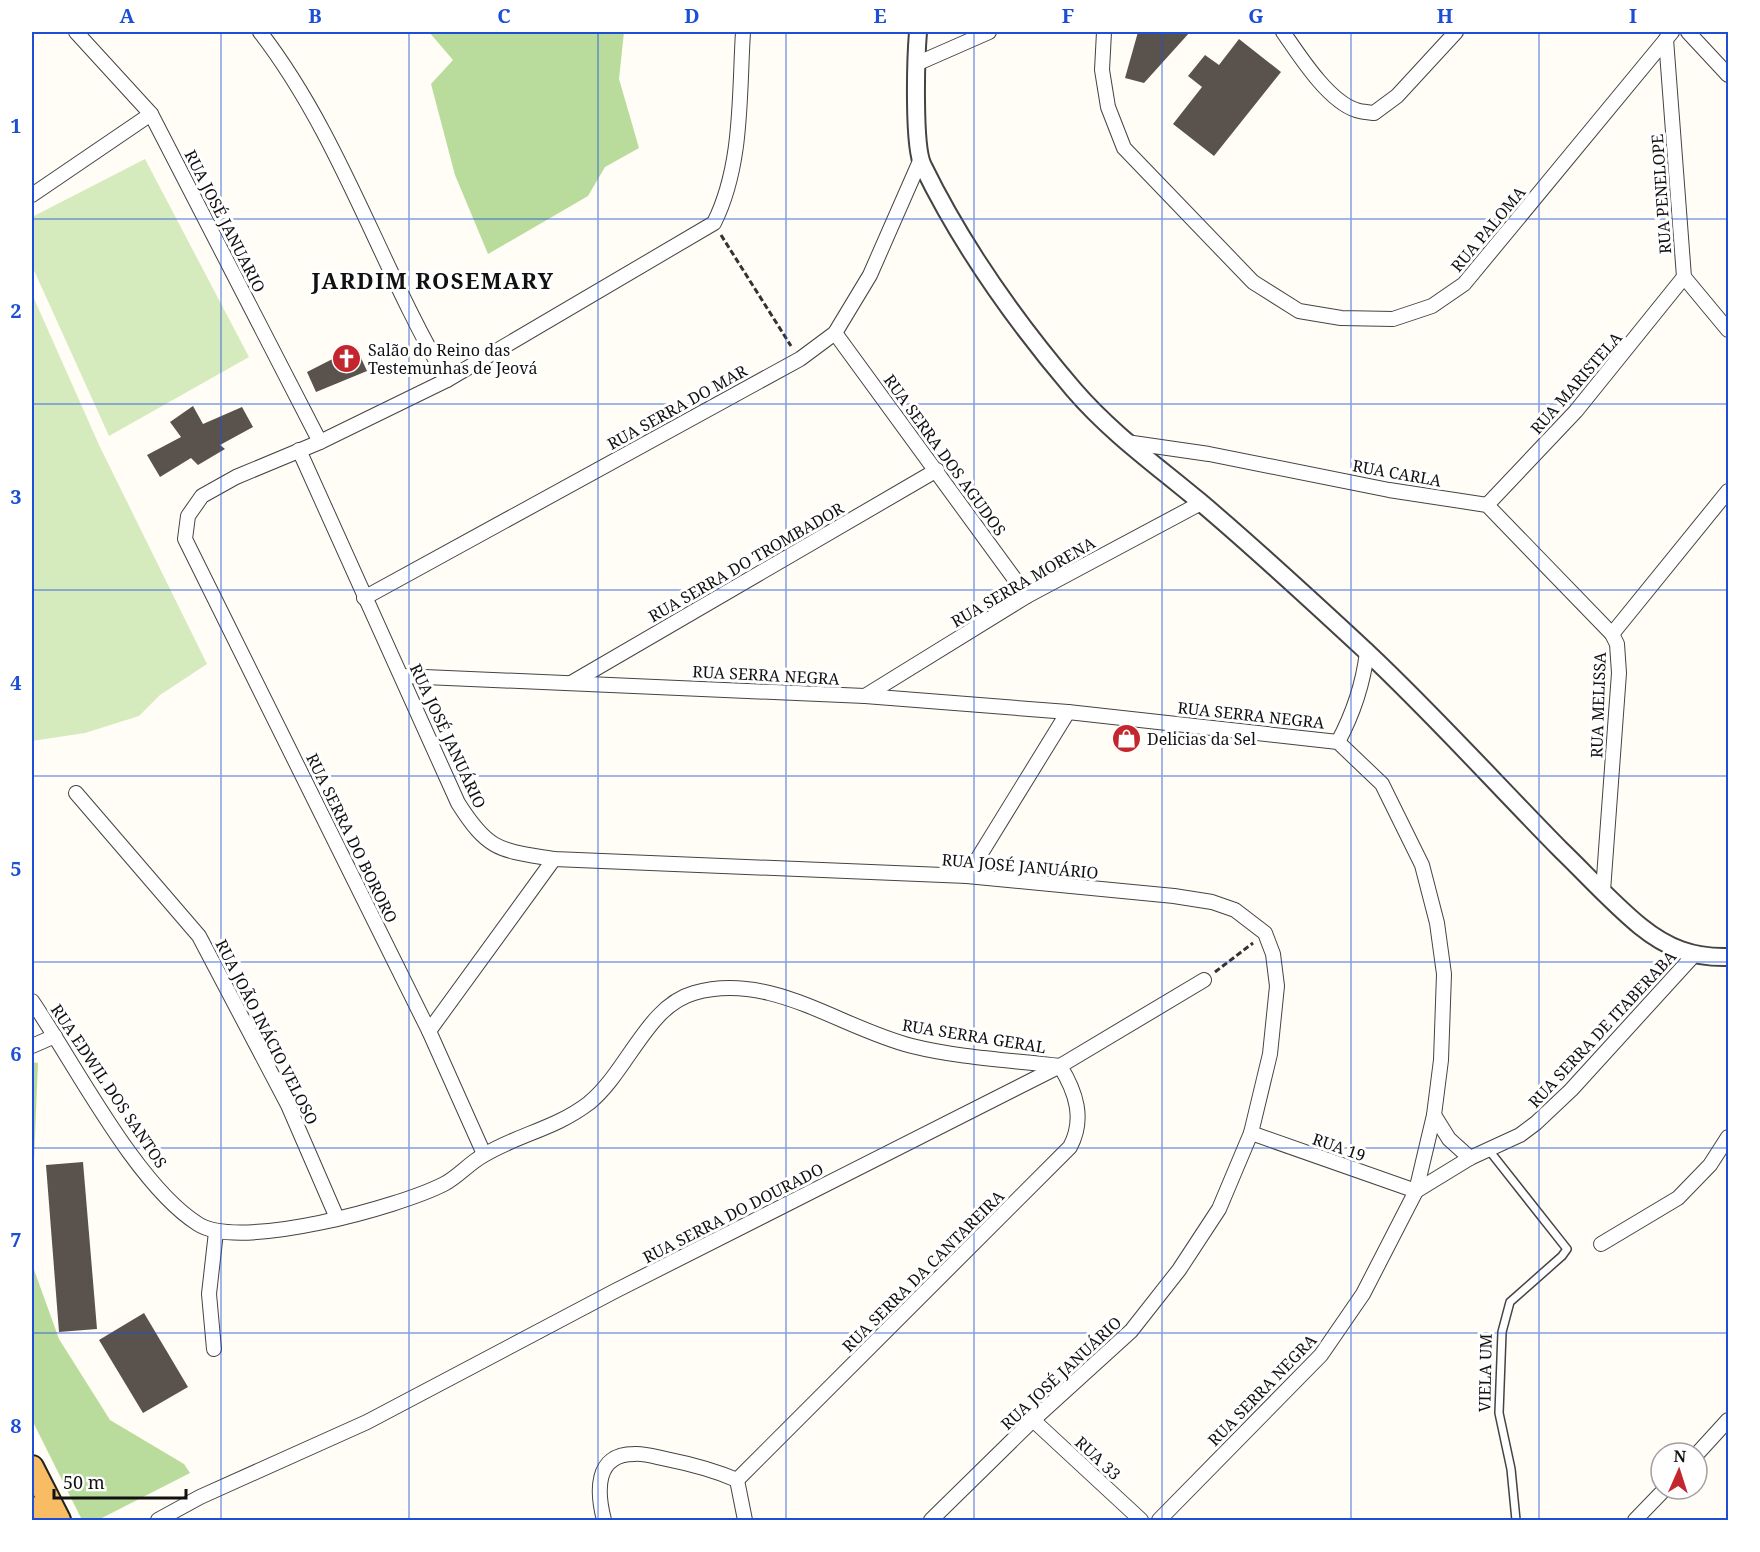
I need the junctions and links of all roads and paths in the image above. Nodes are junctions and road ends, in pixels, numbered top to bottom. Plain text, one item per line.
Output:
1 (76, 32) edge
2 (260, 32) edge
3 (743, 32) edge
4 (918, 32) edge
5 (989, 32) edge
6 (1104, 32) edge
7 (1283, 32) edge
8 (1456, 32) edge
9 (1688, 32) edge
10 (1669, 35) edge
11 (916, 64) junction
12 (1728, 75) edge
13 (151, 114) junction
14 (920, 161) junction
15 (32, 195) edge
16 (714, 223) junction
17 (1684, 277) junction
18 (1728, 330) edge
19 (835, 333) junction
20 (800, 359) junction
21 (447, 380) junction
22 (320, 442) junction
23 (1125, 442) junction
24 (299, 450) junction
25 (937, 470) junction
26 (1728, 491) edge
27 (1200, 503) junction
28 (1487, 505) junction
29 (1027, 596) junction
30 (364, 598) junction
31 (1612, 634) junction
32 (1366, 652) junction
33 (402, 676) junction
34 (572, 683) junction
35 (865, 696) junction
36 (1068, 712) junction
37 (1338, 742) junction
38 (76, 793) dead end
39 (554, 859) junction
40 (967, 876) junction
41 (1603, 891) junction
42 (1265, 933) junction
43 (1694, 955) junction
44 (1728, 957) edge
45 (1204, 980) joint
46 (32, 1001) edge
47 (429, 1031) junction
48 (55, 1036) junction
49 (32, 1046) edge
50 (1060, 1066) junction
51 (1434, 1115) junction
52 (1251, 1133) junction
53 (1728, 1137) edge
54 (1488, 1149) junction
55 (484, 1154) junction
56 (1470, 1158) junction
57 (1416, 1191) junction
58 (337, 1218) junction
59 (216, 1232) junction
60 (1601, 1244) dead end
61 (214, 1349) dead end
62 (1033, 1420) junction
63 (1728, 1420) edge
64 (1709, 1441) edge
65 (32, 1467) edge
66 (737, 1480) junction
67 (200, 1497) junction
68 (1654, 1501) edge
69 (32, 1508) edge
70 (38, 1521) edge
71 (59, 1521) edge
72 (158, 1521) edge
73 (182, 1521) edge
74 (604, 1521) edge
75 (745, 1521) edge
76 (931, 1521) edge
77 (1141, 1521) edge
78 (1159, 1521) edge
79 (1516, 1521) edge
80 (1635, 1521) edge

1 - 13 street, RUA JOSÉ JANUARIO
2 - 21 street
3 - 16 street
4 - 11 street
5 - 11 street
6 - 10 street, RUA PALOMA
7 - 8 street
9 - 12 street
10 - 17 street, RUA PENELOPE
11 - 14 street
13 - 15 street
13 - 22 street, RUA JOSÉ JANUARIO
14 - 19 street, RUA SERRA DO MAR
14 - 23 street
16 - 20 path
16 - 21 street
17 - 18 street
17 - 28 street, RUA MARISTELA
19 - 20 street, RUA SERRA DO MAR
19 - 25 street, RUA SERRA DOS AGUDOS
20 - 30 street, RUA SERRA DO MAR
21 - 22 street
22 - 24 street
23 - 27 street
23 - 28 street, RUA CARLA
24 - 30 street, RUA JOSÉ JANUÁRIO
24 - 47 street, RUA SERRA DO BORORO
25 - 29 street, RUA SERRA DOS AGUDOS
25 - 34 street, RUA SERRA DO TROMBADOR
26 - 31 street, RUA MELISSA
27 - 29 street, RUA SERRA MORENA
27 - 32 street
28 - 31 street
29 - 35 street, RUA SERRA MORENA
30 - 33 street, RUA JOSÉ JANUÁRIO
31 - 41 street, RUA MELISSA
32 - 37 street
32 - 41 street
33 - 34 street, RUA SERRA NEGRA
33 - 39 street, RUA JOSÉ JANUÁRIO
34 - 35 street, RUA SERRA NEGRA
35 - 36 street, RUA SERRA NEGRA
36 - 37 street, RUA SERRA NEGRA
36 - 40 street
37 - 51 street, RUA SERRA NEGRA
38 - 58 street, RUA JOÃO INÁCIO VELOSO
39 - 40 street, RUA JOSÉ JANUÁRIO
39 - 47 street
40 - 42 street, RUA JOSÉ JANUÁRIO
41 - 43 street
42 - 45 path
42 - 52 street, RUA JOSÉ JANUÁRIO
43 - 44 street
43 - 54 street, RUA SERRA DE ITABERABA
45 - 50 street, RUA SERRA DO DOURADO
46 - 48 street, RUA EDWIL DOS SANTOS
47 - 55 street, RUA SERRA DO BORORO
48 - 49 street
48 - 59 street, RUA EDWIL DOS SANTOS
50 - 55 street, RUA SERRA GERAL
50 - 66 street, RUA SERRA DA CANTAREIRA
50 - 67 street, RUA SERRA DO DOURADO
51 - 56 street
51 - 57 street, RUA SERRA NEGRA
52 - 57 street, RUA 19
52 - 62 street, RUA JOSÉ JANUÁRIO
53 - 60 street
54 - 56 street, RUA SERRA DE ITABERABA
54 - 79 lane, VIELA UM
55 - 58 street, RUA SERRA GERAL
56 - 57 street, RUA SERRA DE ITABERABA
57 - 78 street, RUA SERRA NEGRA
58 - 59 street, RUA SERRA GERAL
59 - 61 street
62 - 76 street, RUA JOSÉ JANUÁRIO
62 - 77 street, RUA 33
63 - 64 street
65 - 71 highway
66 - 74 street
66 - 75 street
67 - 72 street, RUA SERRA DO DOURADO
67 - 73 street, RUA SERRA DO DOURADO
68 - 80 street
69 - 70 highway

